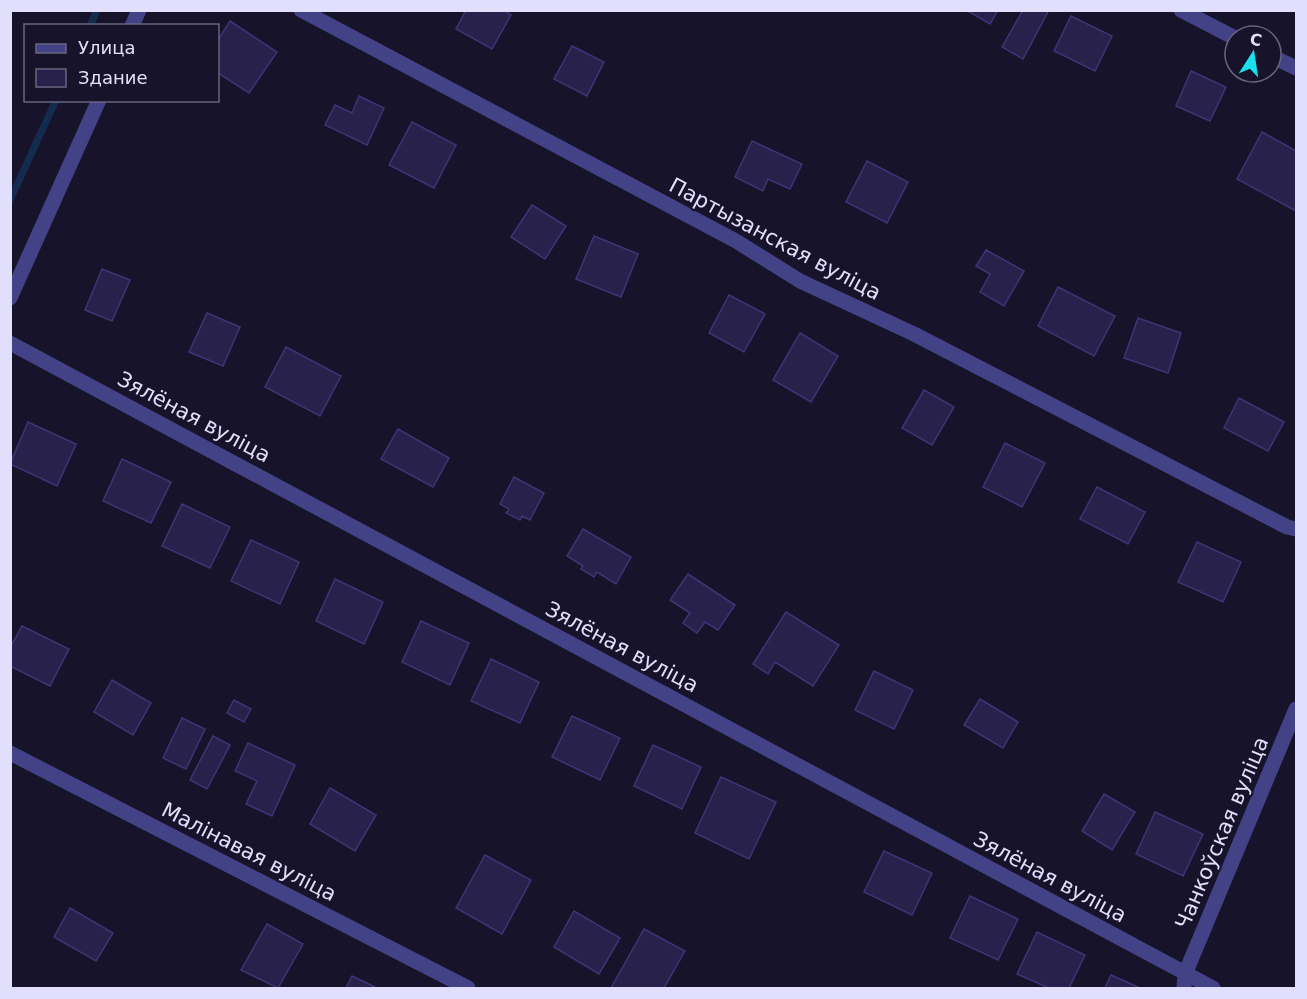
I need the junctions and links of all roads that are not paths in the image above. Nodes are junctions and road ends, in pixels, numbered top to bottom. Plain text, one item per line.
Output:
1 (139, 10) edge
2 (301, 10) edge
3 (1181, 10) edge
4 (133, 24) edge
5 (1223, 32) edge
6 (98, 102) edge
7 (10, 298) edge
8 (10, 343) edge
9 (1296, 529) edge
10 (1296, 709) edge
11 (10, 753) edge
12 (1185, 981) edge
13 (468, 988) edge
14 (1214, 988) edge

1 - 4 street
2 - 9 street, Партызанская вуліца
3 - 5 street
6 - 7 street
8 - 12 street, Зялёная вуліца
10 - 12 street, Чанкоўская вуліца
11 - 13 street, Малінавая вуліца
12 - 14 street, Зялёная вуліца

